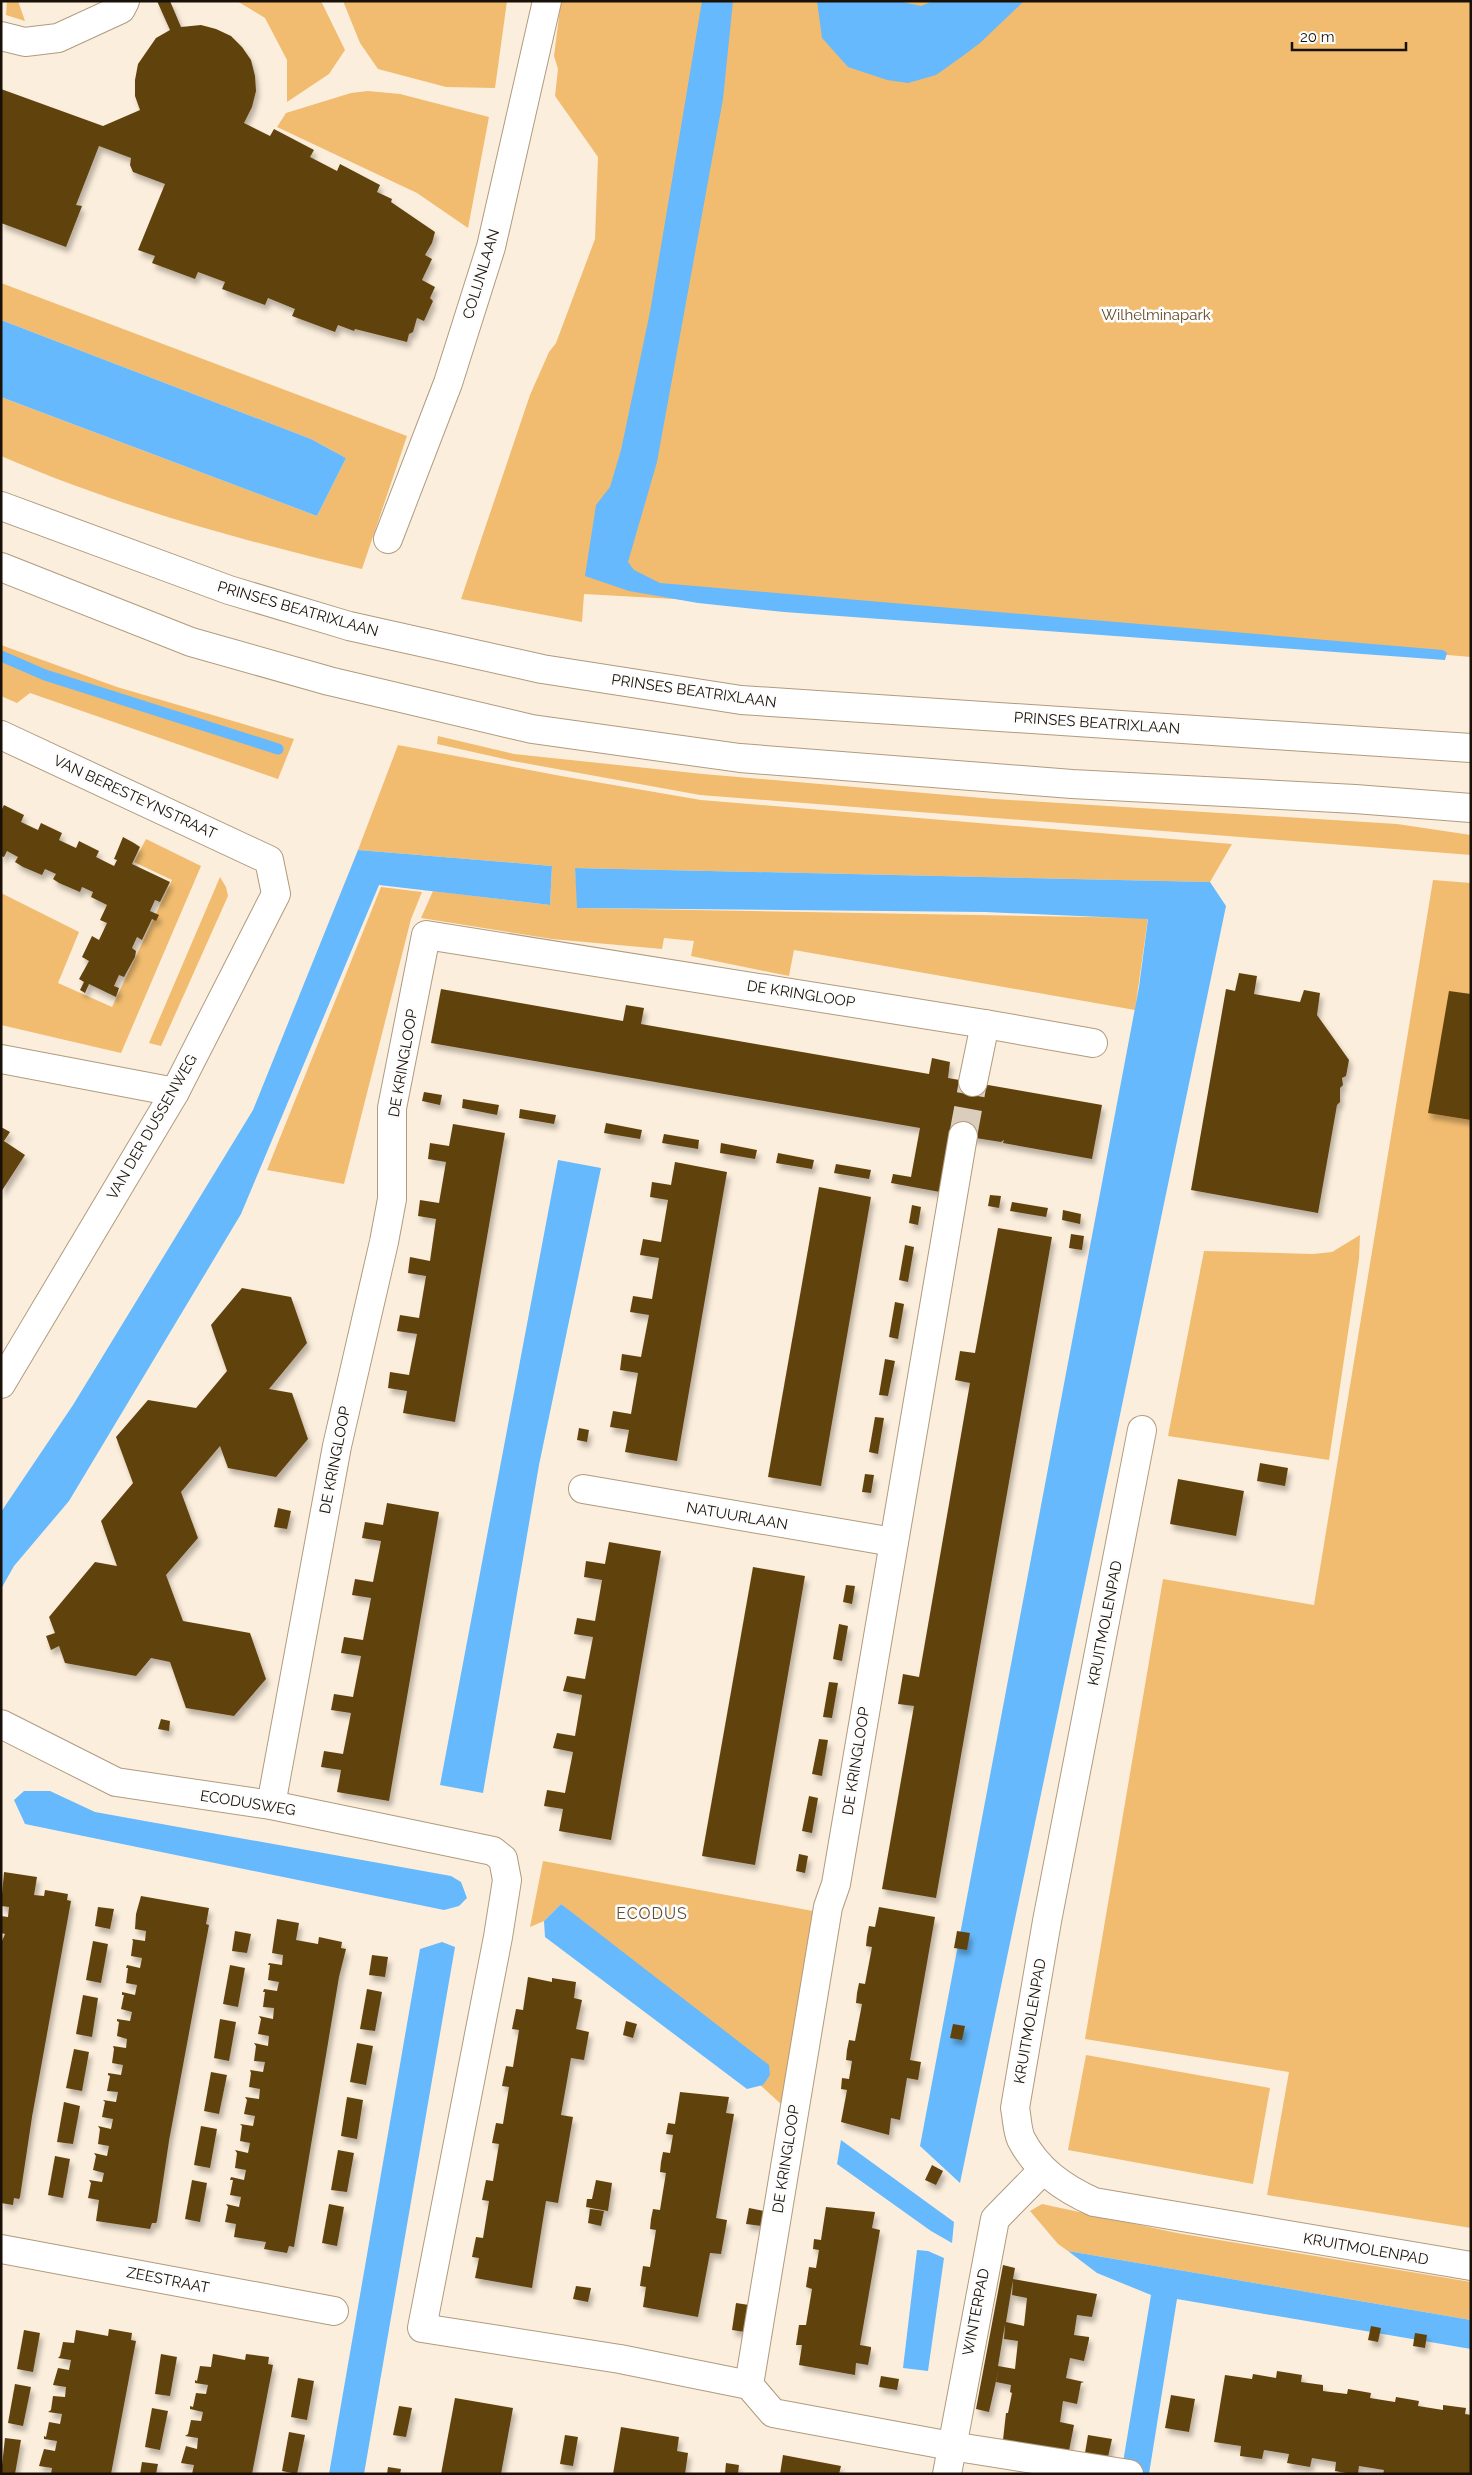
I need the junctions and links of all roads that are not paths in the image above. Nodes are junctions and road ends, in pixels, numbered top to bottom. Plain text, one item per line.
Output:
1 (125, 1) edge
2 (547, 1) edge
3 (1, 36) edge
4 (1, 506) edge
5 (388, 539) dead end
6 (1, 567) edge
7 (1, 735) edge
8 (1471, 748) edge
9 (1471, 808) edge
10 (269, 860) joint
11 (985, 1024) junction
12 (1092, 1043) dead end
13 (1, 1059) edge
14 (973, 1082) tunnel mouth
15 (175, 1092) junction
16 (963, 1136) tunnel mouth
17 (1, 1384) edge
18 (1142, 1430) dead end
19 (583, 1489) dead end
20 (893, 1542) junction
21 (1, 1724) edge
22 (272, 1805) junction
23 (1043, 2170) junction
24 (1, 2248) edge
25 (1471, 2266) edge
26 (334, 2311) dead end
27 (749, 2385) junction
28 (951, 2446) junction
29 (1118, 2472) edge
30 (946, 2474) edge

1 - 3 street
2 - 5 street, COLIJNLAAN
4 - 8 street, PRINSES BEATRIXLAAN
6 - 9 street
7 - 10 street, VAN BERESTEYNSTRAAT
10 - 15 street, VAN DER DUSSENWEG
11 - 12 street, DE KRINGLOOP
11 - 14 street
11 - 22 street, DE KRINGLOOP
13 - 15 street
15 - 17 street, VAN DER DUSSENWEG
16 - 20 street, DE KRINGLOOP
18 - 23 street, KRUITMOLENPAD
19 - 20 street, NATUURLAAN
20 - 27 street, DE KRINGLOOP
21 - 22 street, ECODUSWEG
22 - 27 street, ECODUSWEG
23 - 25 street, KRUITMOLENPAD
23 - 28 street, WINTERPAD
24 - 26 street, ZEESTRAAT
27 - 28 street
28 - 29 street
28 - 30 street, WINTERPAD

